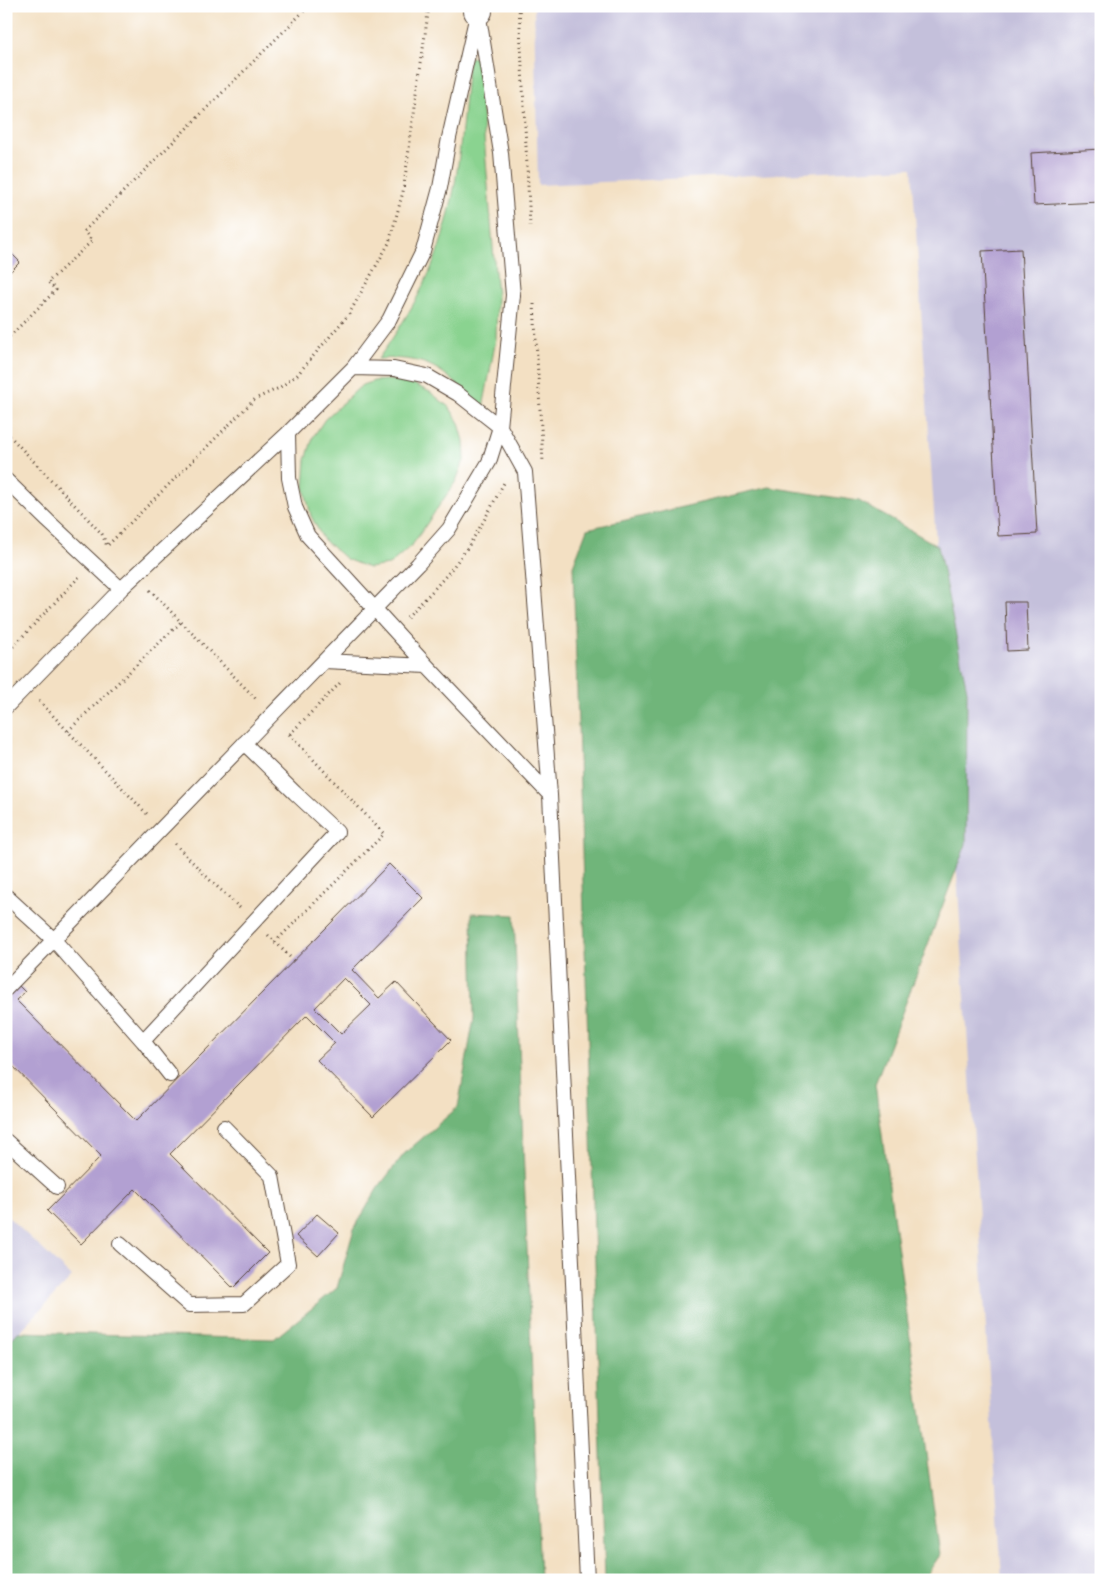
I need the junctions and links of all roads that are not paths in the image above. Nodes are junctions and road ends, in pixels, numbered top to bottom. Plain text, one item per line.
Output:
1 (478, 8) edge
2 (354, 368) junction
3 (500, 428) junction
4 (288, 433) junction
5 (6, 480) edge
6 (121, 589) junction
7 (374, 609) junction
8 (324, 661) junction
9 (427, 666) junction
10 (6, 708) edge
11 (244, 743) junction
12 (550, 795) junction
13 (6, 896) edge
14 (54, 940) junction
15 (6, 989) edge
16 (143, 1041) junction
17 (170, 1075) dead end
18 (224, 1127) dead end
19 (6, 1141) edge
20 (57, 1187) dead end
21 (120, 1244) dead end
22 (587, 1580) edge

1 - 2 lane
1 - 3 lane
2 - 3 lane
2 - 4 lane
3 - 7 lane
3 - 12 lane
4 - 6 lane
4 - 7 lane
5 - 6 lane
6 - 10 lane
7 - 8 lane
7 - 9 lane
8 - 9 lane
8 - 11 lane
9 - 12 lane
11 - 14 lane
11 - 16 lane
12 - 22 lane
13 - 14 lane
14 - 15 lane
14 - 16 lane
16 - 17 lane
18 - 21 lane
19 - 20 lane

